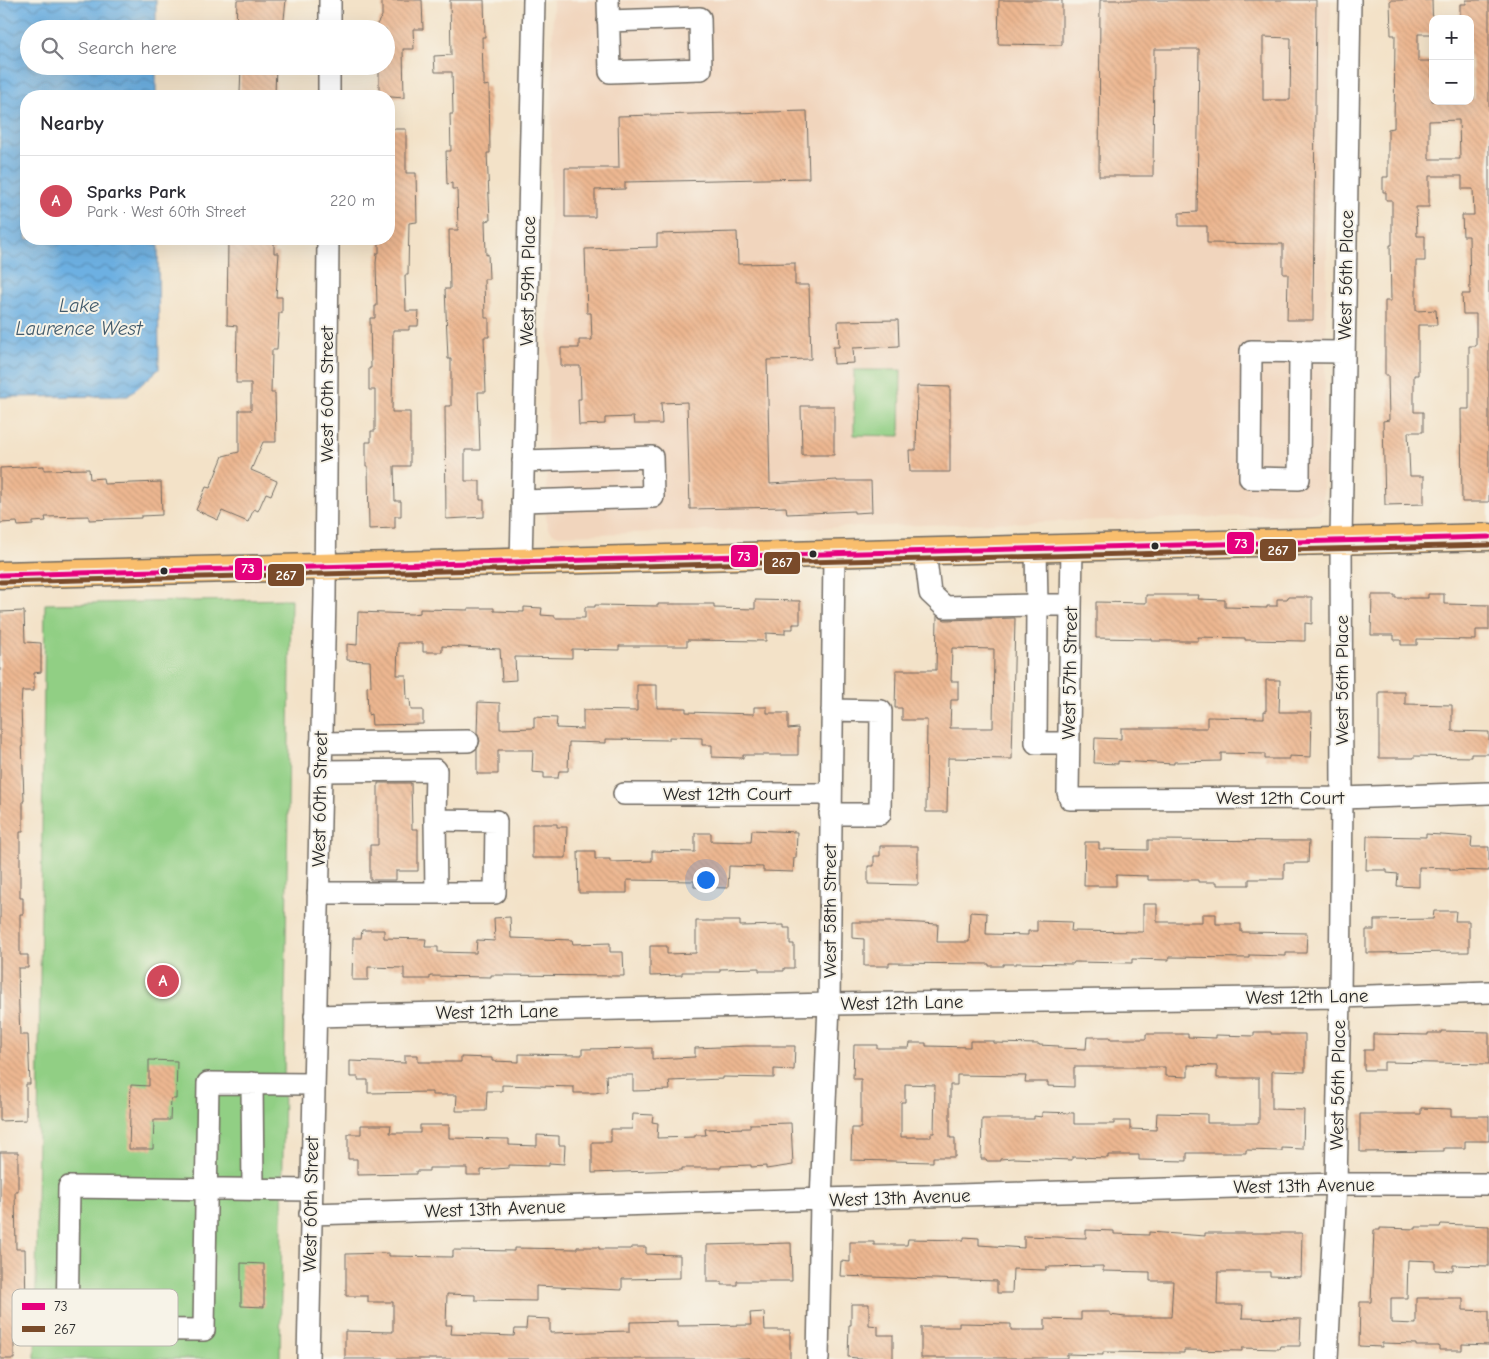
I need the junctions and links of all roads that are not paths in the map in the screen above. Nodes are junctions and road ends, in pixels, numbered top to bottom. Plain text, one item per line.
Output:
1 (330, 0) edge
2 (534, 0) edge
3 (608, 0) edge
4 (1350, 0) edge
5 (330, 20) edge
6 (608, 21) junction
7 (329, 75) edge
8 (329, 90) edge
9 (328, 245) edge
10 (1300, 351) junction
11 (1344, 352) junction
12 (523, 461) junction
13 (522, 501) junction
14 (1489, 537) edge
15 (1342, 541) junction
16 (1072, 547) junction
17 (1036, 548) junction
18 (925, 551) junction
19 (834, 554) junction
20 (521, 562) junction
21 (325, 567) junction
22 (0, 575) edge
23 (1037, 605) junction
24 (1071, 605) junction
25 (832, 710) junction
26 (468, 740) dead end
27 (321, 743) junction
28 (1069, 743) junction
29 (320, 771) junction
30 (1489, 793) edge
31 (624, 794) dead end
32 (1342, 798) junction
33 (1070, 799) joint
34 (831, 804) junction
35 (435, 820) junction
36 (318, 893) junction
37 (436, 893) junction
38 (1489, 992) edge
39 (1340, 997) junction
40 (829, 1004) junction
41 (315, 1016) junction
42 (252, 1083) junction
43 (314, 1084) junction
44 (1336, 1184) junction
45 (1489, 1184) edge
46 (206, 1189) junction
47 (253, 1189) junction
48 (311, 1190) junction
49 (821, 1201) junction
50 (310, 1214) junction
51 (68, 1289) edge
52 (178, 1330) edge
53 (308, 1359) edge
54 (818, 1359) edge
55 (1327, 1359) edge

1 - 5 street
2 - 12 street, West 59th Place
3 - 6 street
4 - 11 street, West 56th Place
6 - 6 street
7 - 8 street
9 - 21 street, West 60th Street
10 - 10 street
10 - 11 street
11 - 15 street, West 56th Place
12 - 13 street, West 59th Place
12 - 13 street
13 - 20 street, West 59th Place
14 - 15 main road
15 - 16 main road
15 - 32 street, West 56th Place
16 - 17 main road
16 - 24 street, West 57th Street
17 - 18 main road
17 - 23 street
18 - 19 main road
18 - 23 street
19 - 20 main road
19 - 25 street, West 58th Street
20 - 21 main road
21 - 22 main road
21 - 27 street, West 60th Street
23 - 24 street
23 - 28 street
24 - 28 street, West 57th Street
25 - 34 street, West 58th Street
25 - 34 street, West 12th Court
26 - 27 street
27 - 29 street, West 60th Street
28 - 33 street, West 57th Street
29 - 35 street
29 - 36 street, West 60th Street
30 - 32 street, West 12th Court
31 - 34 street, West 12th Court
32 - 33 street, West 12th Court
32 - 39 street, West 56th Place
34 - 40 street, West 58th Street
35 - 37 street
35 - 37 street
36 - 37 street
36 - 41 street, West 60th Street
38 - 39 street, West 12th Lane
39 - 40 street, West 12th Lane
39 - 44 street, West 56th Place
40 - 41 street, West 12th Lane
40 - 49 street, West 58th Street
41 - 43 street, West 60th Street
42 - 43 street
42 - 46 street
42 - 47 street
43 - 48 street, West 60th Street
44 - 45 street, West 13th Avenue
44 - 49 street, West 13th Avenue
44 - 55 street, West 56th Place
46 - 47 street
46 - 51 street
46 - 52 street
47 - 48 street
48 - 50 street, West 60th Street
49 - 50 street, West 13th Avenue
49 - 54 street, West 58th Street
50 - 53 street, West 60th Street

